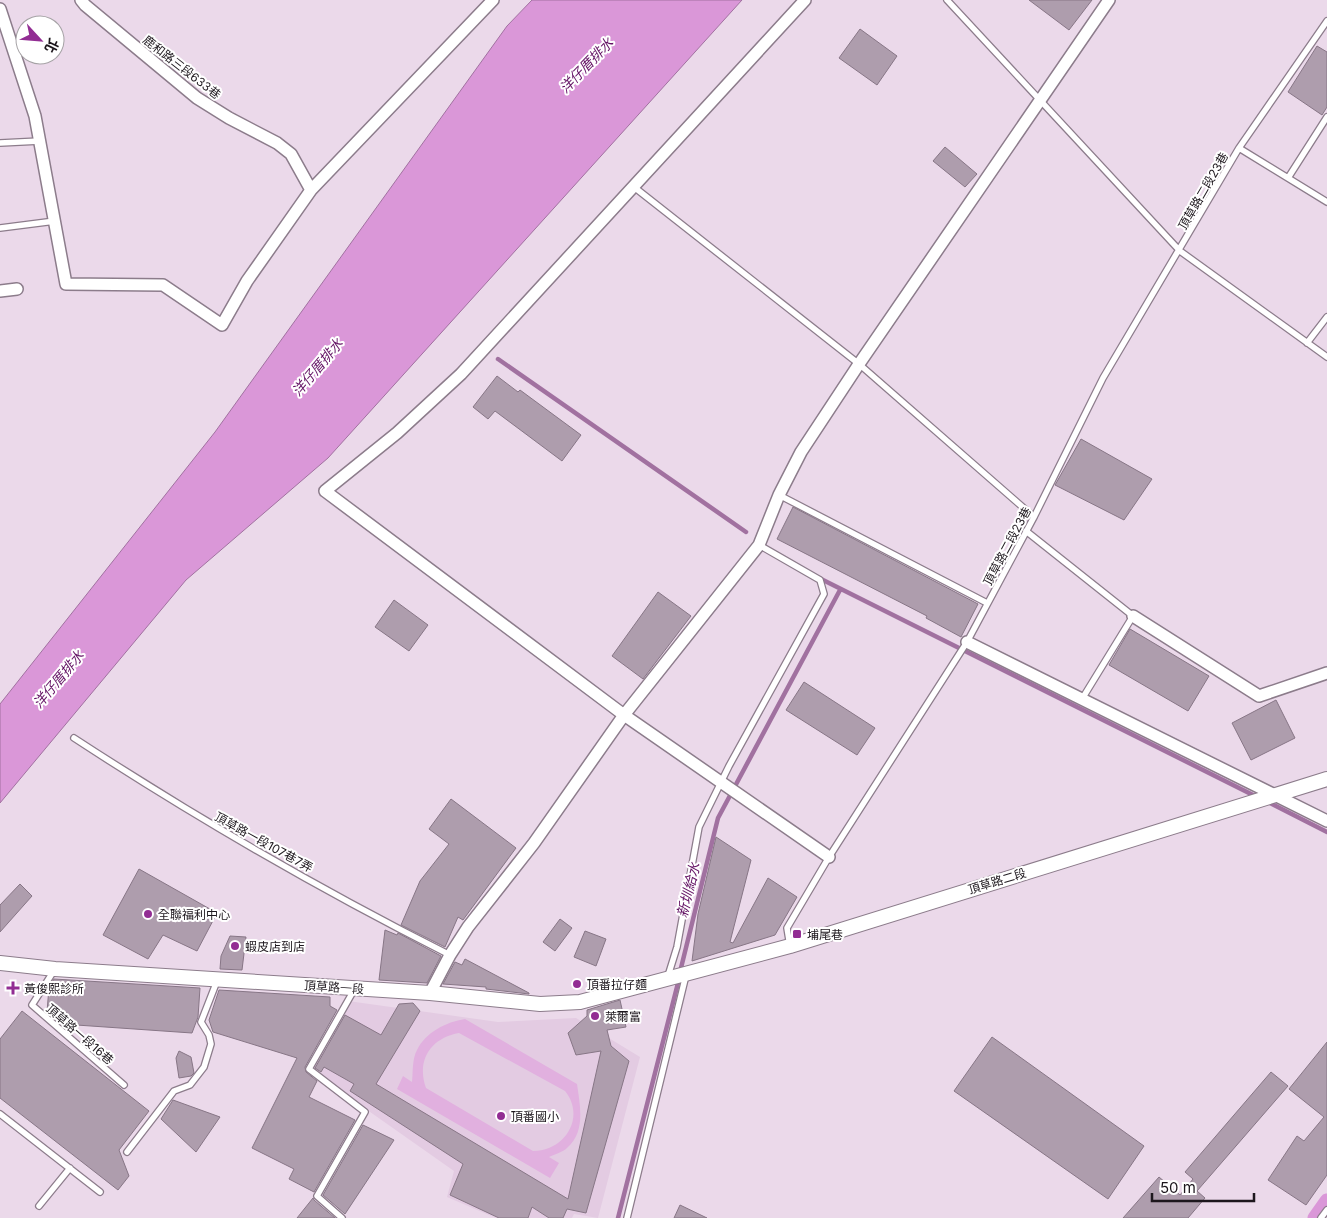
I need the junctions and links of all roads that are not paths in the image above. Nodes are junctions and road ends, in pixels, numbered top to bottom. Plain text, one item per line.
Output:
1 (81, 0) edge
2 (493, 0) edge
3 (805, 0) edge
4 (947, 0) edge
5 (1109, 0) edge
6 (0, 9) edge
7 (1327, 21) edge
8 (6, 50) edge
9 (1042, 100) junction
10 (1327, 118) edge
11 (40, 141) junction
12 (0, 143) edge
13 (1239, 148) junction
14 (1288, 178) junction
15 (634, 187) junction
16 (310, 190) junction
17 (1327, 202) edge
18 (56, 221) junction
19 (0, 228) edge
20 (1180, 251) junction
21 (17, 289) dead end
22 (0, 291) edge
23 (1327, 317) edge
24 (1307, 343) junction
25 (1327, 356) edge
26 (859, 364) junction
27 (779, 495) junction
28 (1034, 517) junction
29 (1026, 531) junction
30 (759, 545) junction
31 (987, 603) junction
32 (1133, 616) junction
33 (967, 642) junction
34 (1327, 674) edge
35 (1082, 699) junction
36 (624, 715) junction
37 (74, 738) dead end
38 (1327, 778) edge
39 (720, 783) junction
40 (1274, 795) junction
41 (1327, 822) edge
42 (829, 857) junction
43 (790, 946) junction
44 (450, 955) junction
45 (0, 963) edge
46 (54, 969) junction
47 (686, 976) junction
48 (218, 979) junction
49 (666, 980) junction
50 (355, 988) junction
51 (430, 993) junction
52 (124, 1085) dead end
53 (0, 1114) edge
54 (127, 1152) dead end
55 (70, 1168) junction
56 (100, 1192) dead end
57 (39, 1206) dead end
58 (1327, 1210) edge
59 (342, 1218) edge
60 (627, 1218) edge
61 (1321, 1218) edge

1 - 16 street, 鹿和路三段633巷
2 - 16 street
3 - 15 street
4 - 9 lane
5 - 9 street
6 - 8 street
7 - 13 lane, 頂草路二段23巷
8 - 11 street
9 - 20 lane
9 - 26 street
10 - 14 lane
11 - 12 lane
11 - 18 street
13 - 14 lane
13 - 20 lane, 頂草路二段23巷
14 - 17 lane
15 - 26 lane
15 - 36 street
16 - 18 street
18 - 19 lane
20 - 24 lane
20 - 28 lane, 頂草路二段23巷
21 - 22 street
23 - 24 lane
24 - 25 lane
26 - 27 street
26 - 28 lane
27 - 30 street
27 - 31 lane
28 - 29 lane, 頂草路二段23巷
29 - 31 lane, 頂草路二段23巷
29 - 32 lane
30 - 36 street
30 - 39 lane
31 - 33 lane, 頂草路二段23巷
32 - 34 street
32 - 35 lane
33 - 35 street
33 - 42 lane, 頂草路二段23巷
35 - 40 street
36 - 39 street
36 - 44 street
37 - 44 lane, 頂草路一段107巷7弄
38 - 40 street, 頂草路二段
39 - 42 street
39 - 49 lane
40 - 41 street
40 - 43 street, 頂草路二段
42 - 43 lane, 頂草路二段23巷
43 - 47 street, 頂草路二段
44 - 51 street
45 - 46 street, 頂草路一段
46 - 48 street, 頂草路一段
46 - 52 lane, 頂草路一段16巷
47 - 49 street, 頂草路二段
47 - 60 lane
48 - 50 street, 頂草路一段
48 - 54 lane
49 - 51 street, 頂草路一段
50 - 51 street, 頂草路一段
50 - 59 lane
53 - 55 lane
55 - 56 lane
55 - 57 lane
58 - 61 lane

